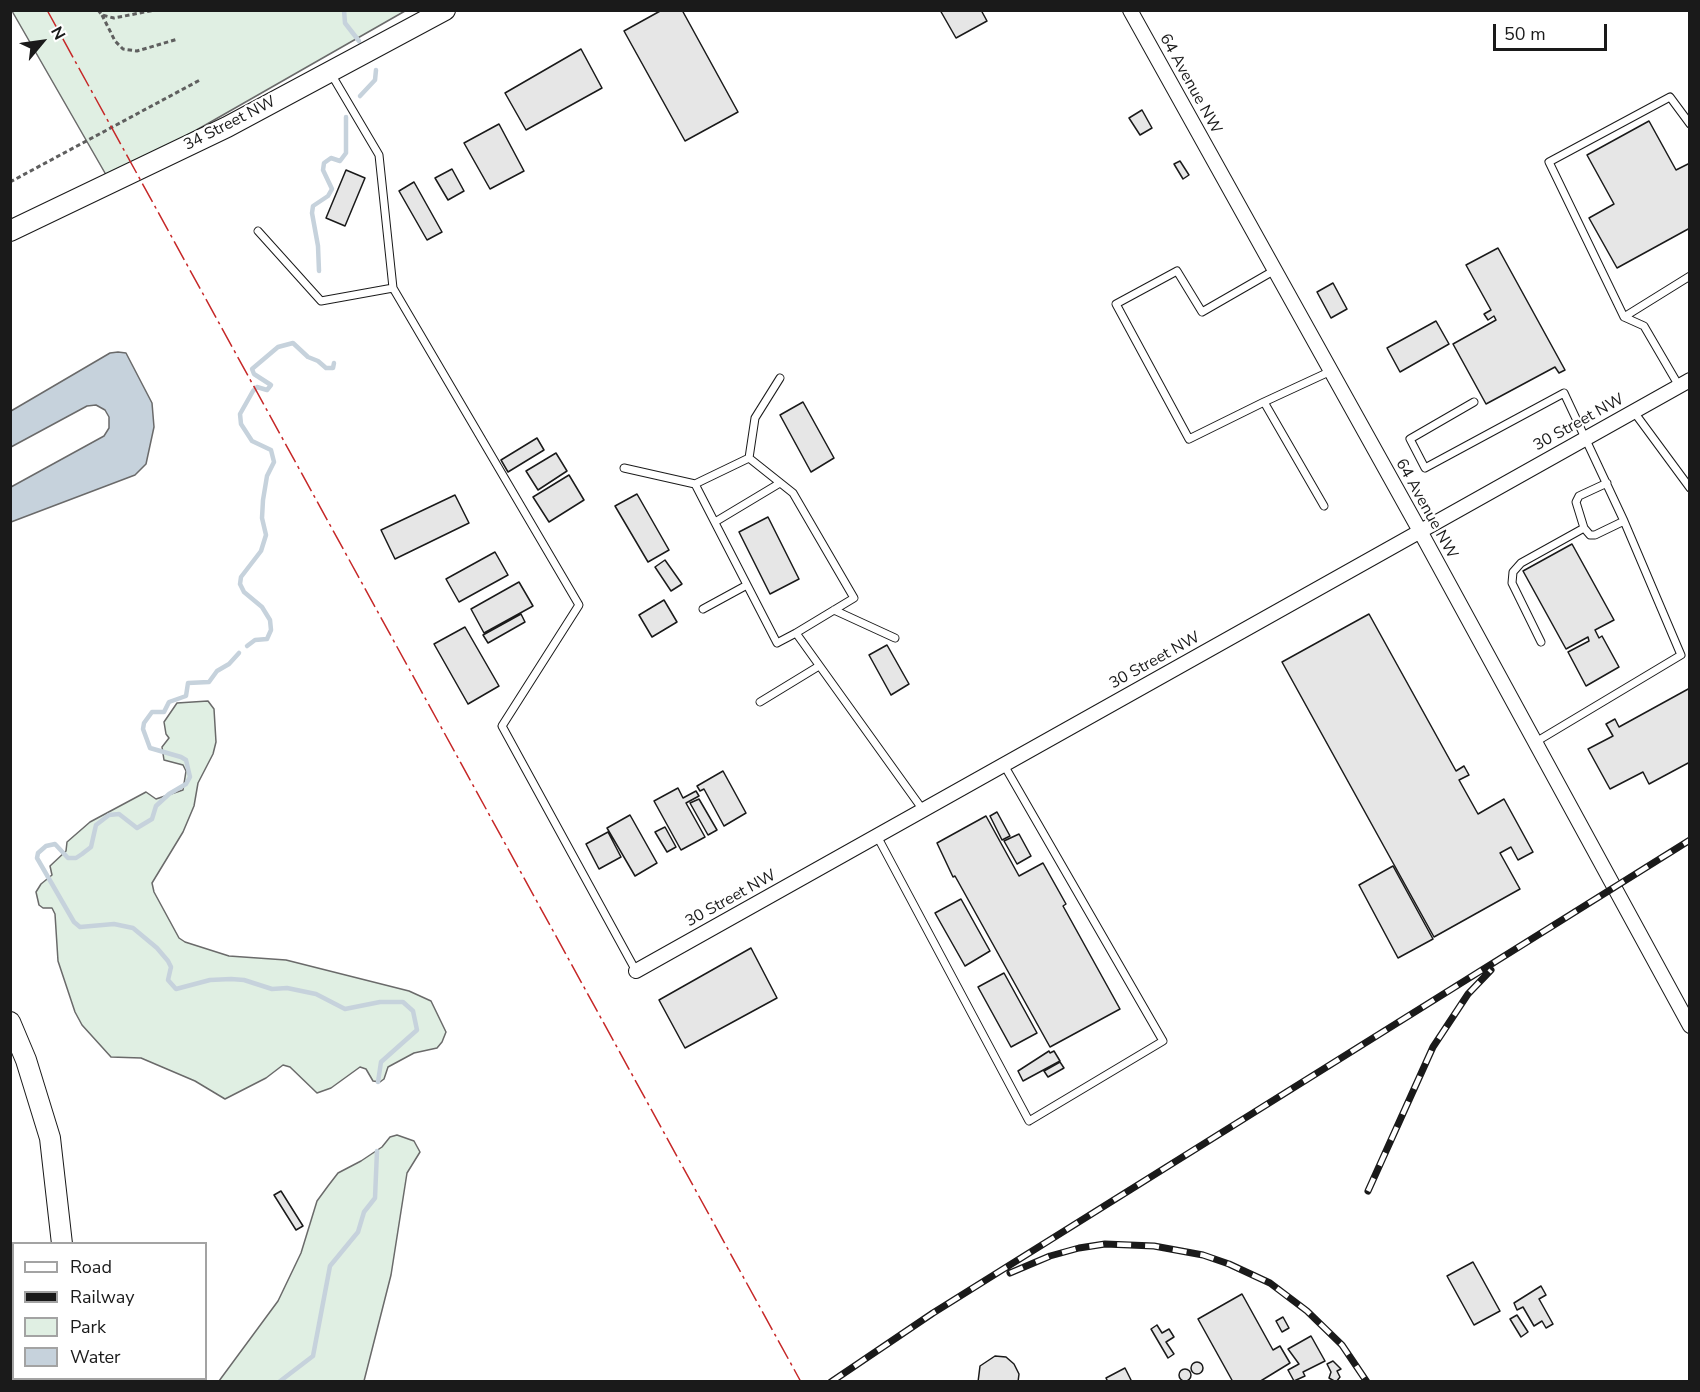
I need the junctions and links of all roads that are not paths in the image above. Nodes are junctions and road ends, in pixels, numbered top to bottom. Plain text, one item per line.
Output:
1 (446, 10) edge
2 (1130, 10) edge
3 (330, 72) junction
4 (1689, 124) edge
5 (10, 231) edge
6 (258, 231) dead end
7 (1275, 270) junction
8 (1689, 276) edge
9 (393, 288) junction
10 (1624, 317) junction
11 (1330, 371) junction
12 (780, 378) dead end
13 (1684, 383) edge
14 (1264, 402) junction
15 (1474, 402) dead end
16 (1634, 412) junction
17 (1586, 437) junction
18 (749, 458) junction
19 (624, 468) dead end
20 (780, 483) junction
21 (1607, 483) junction
22 (695, 484) junction
23 (1689, 488) edge
24 (1324, 506) dead end
25 (1624, 521) junction
26 (715, 522) junction
27 (1584, 528) junction
28 (1419, 531) junction
29 (747, 585) junction
30 (703, 609) dead end
31 (834, 610) junction
32 (796, 633) junction
33 (895, 638) dead end
34 (1541, 642) dead end
35 (819, 666) junction
36 (760, 702) dead end
37 (1534, 743) junction
38 (1004, 765) junction
39 (923, 810) junction
40 (877, 836) junction
41 (636, 971) joint
42 (10, 1022) edge
43 (1689, 1026) edge
44 (62, 1242) edge

1 - 3 main road, 34 Street NW
2 - 7 street, 64 Avenue NW
3 - 5 main road, 34 Street NW
3 - 9 lane
4 - 10 lane
6 - 9 lane
7 - 11 street, 64 Avenue NW
7 - 14 lane
8 - 10 lane
9 - 41 lane
10 - 13 lane
11 - 14 lane
11 - 28 street, 64 Avenue NW
12 - 18 lane
13 - 16 street, 30 Street NW
14 - 24 lane
15 - 17 lane
16 - 17 street, 30 Street NW
16 - 23 lane
17 - 21 lane
17 - 28 street, 30 Street NW
18 - 20 lane
18 - 22 lane
19 - 22 lane
20 - 26 lane
20 - 31 lane
21 - 25 lane
21 - 27 lane
22 - 26 lane
25 - 27 lane
25 - 37 lane
26 - 29 lane
27 - 34 lane
28 - 37 street, 64 Avenue NW
28 - 38 street, 30 Street NW
29 - 30 lane
29 - 32 lane
31 - 32 lane
31 - 33 lane
32 - 35 lane
35 - 36 lane
35 - 39 lane
37 - 43 street, 64 Avenue NW
38 - 39 street, 30 Street NW
38 - 40 lane
39 - 40 street, 30 Street NW
40 - 41 street, 30 Street NW
42 - 44 main road

